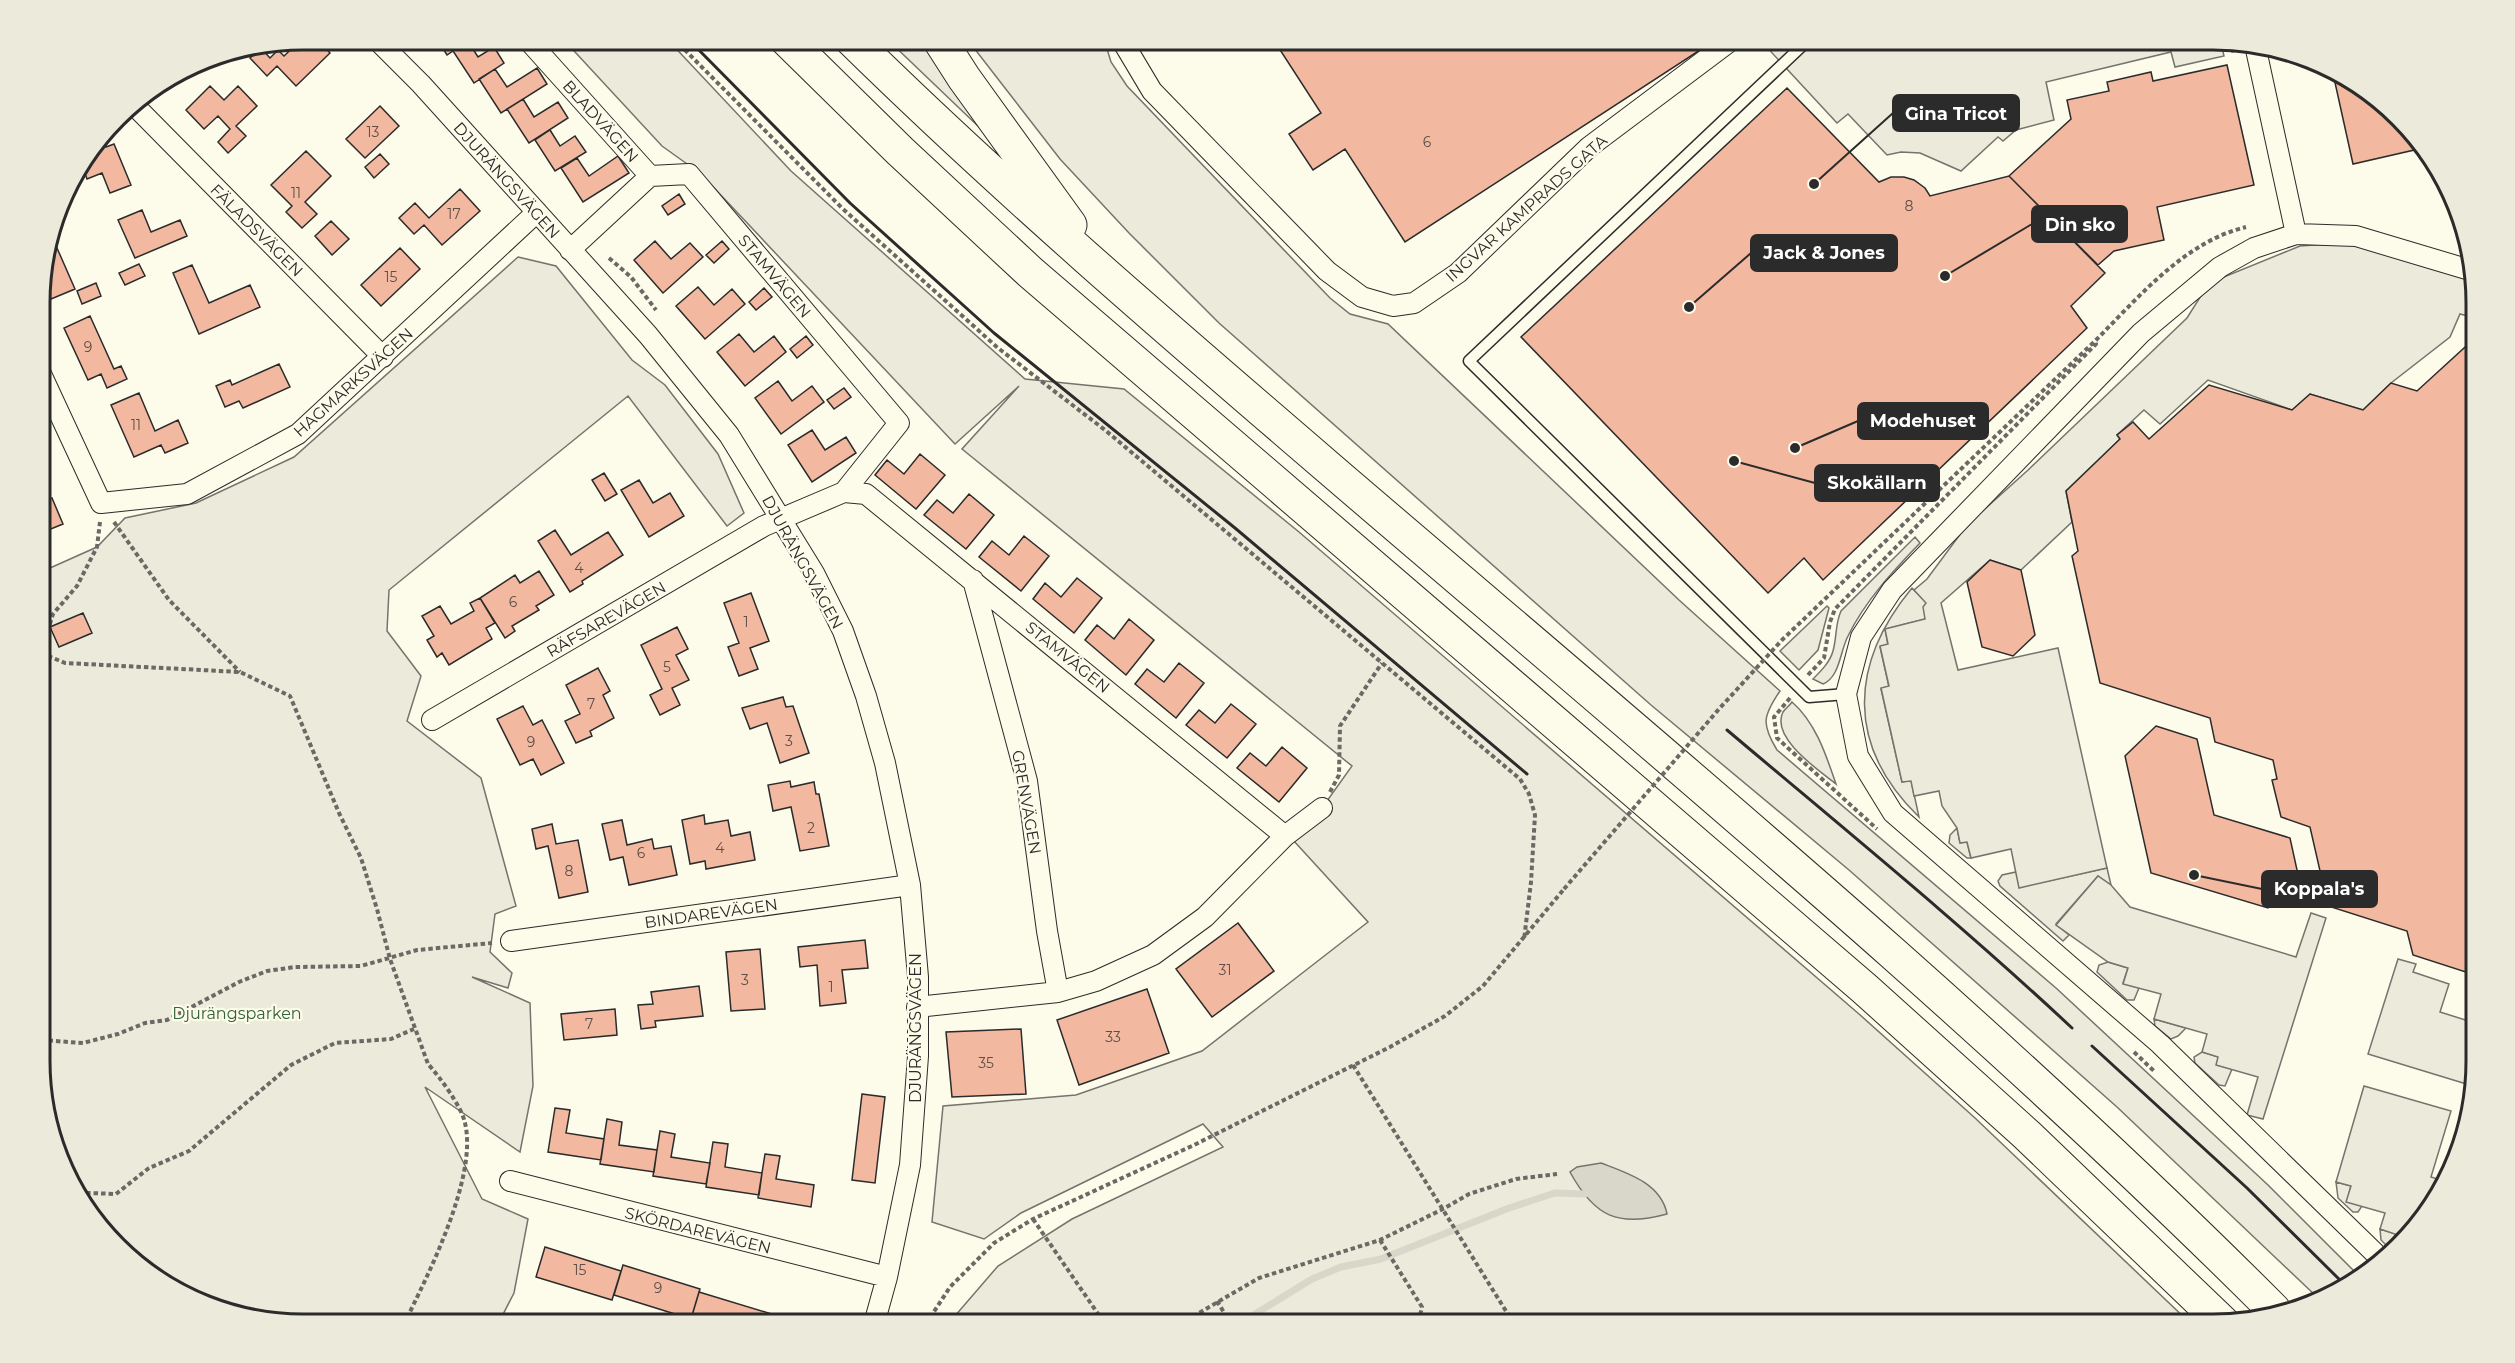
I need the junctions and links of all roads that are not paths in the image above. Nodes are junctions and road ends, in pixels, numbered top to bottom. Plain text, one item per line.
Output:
1 (390, 50) edge
2 (537, 50) edge
3 (797, 50) edge
4 (862, 50) edge
5 (946, 50) edge
6 (1128, 50) edge
7 (1718, 50) edge
8 (1798, 50) edge
9 (2257, 53) edge
10 (139, 110) edge
11 (650, 176) junction
12 (537, 212) junction
13 (2296, 234) junction
14 (570, 250) junction
15 (2463, 268) edge
16 (1110, 280) junction
17 (382, 357) junction
18 (50, 393) edge
19 (844, 492) junction
20 (782, 520) junction
21 (973, 580) junction
22 (1846, 694) junction
23 (432, 720) dead end
24 (1322, 808) road end
25 (1285, 836) junction
26 (910, 885) junction
27 (511, 940) road end
28 (1058, 992) junction
29 (918, 1007) junction
30 (510, 1181) dead end
31 (2376, 1254) edge
32 (887, 1277) junction
33 (2271, 1307) edge
34 (877, 1314) edge
35 (2214, 1314) edge

1 - 12 street, DJURÄNGSVÄGEN
2 - 11 street, BLADVÄGEN
3 - 35 highway
4 - 16 highway
5 - 16 highway
6 - 7 street, INGVAR KAMPRADS GATA
8 - 22 lane
9 - 13 street
10 - 17 street, FÄLADSVÄGEN
11 - 14 street, BLADVÄGEN
11 - 19 street, STAMVÄGEN
12 - 14 street, DJURÄNGSVÄGEN
12 - 17 street, HAGMARKSVÄGEN
13 - 15 street
13 - 22 street
14 - 20 street, DJURÄNGSVÄGEN
16 - 33 highway
17 - 18 street, HAGMARKSVÄGEN
19 - 20 street, STAMVÄGEN
19 - 21 street, STAMVÄGEN
20 - 23 street, RÄFSAREVÄGEN
20 - 26 street, DJURÄNGSVÄGEN
21 - 25 street, STAMVÄGEN
21 - 28 street, GRENVÄGEN
22 - 31 street
24 - 25 street
25 - 28 street
26 - 27 street, BINDAREVÄGEN
26 - 29 street, DJURÄNGSVÄGEN
28 - 29 street
29 - 32 street, DJURÄNGSVÄGEN
30 - 32 street, SKÖRDAREVÄGEN
32 - 34 street, DJURÄNGSVÄGEN

